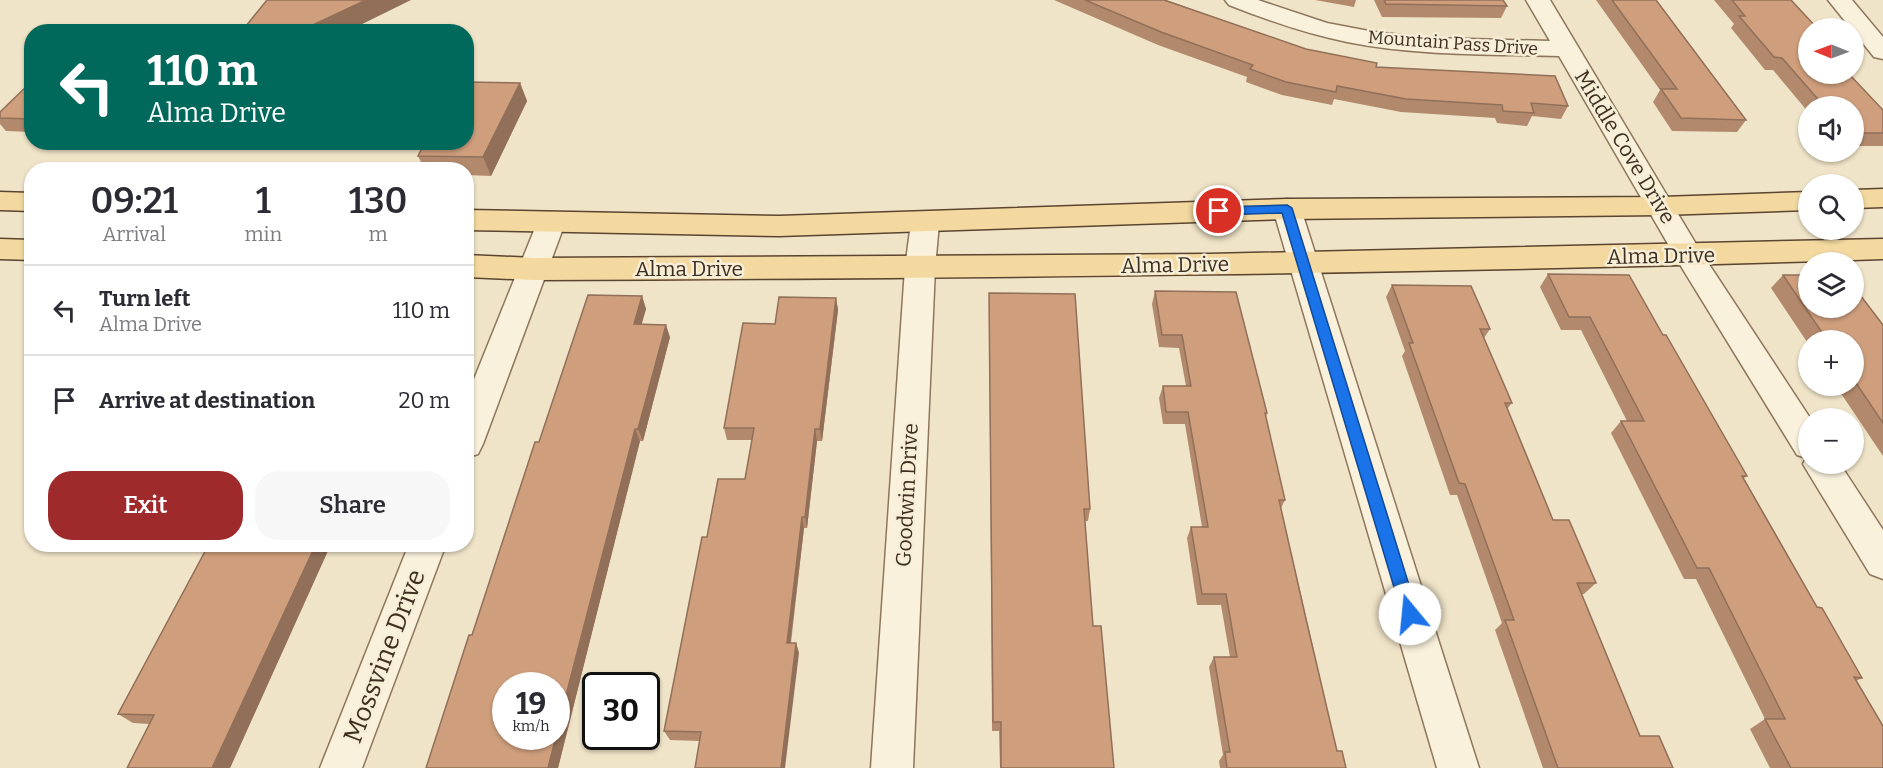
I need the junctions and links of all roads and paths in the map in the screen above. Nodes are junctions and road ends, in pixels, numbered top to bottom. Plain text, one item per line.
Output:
1 (1237, 0) edge
2 (1538, 0) edge
3 (1840, 0) edge
4 (1567, 49) junction
5 (1883, 52) edge
6 (1883, 198) edge
7 (1864, 199) edge
8 (0, 201) edge
9 (1798, 201) edge
10 (24, 202) edge
11 (1662, 206) junction
12 (1287, 208) junction
13 (474, 220) edge
14 (925, 223) junction
15 (551, 224) junction
16 (0, 249) edge
17 (1883, 249) edge
18 (24, 250) edge
19 (1689, 256) junction
20 (1302, 263) junction
21 (474, 266) edge
22 (920, 268) junction
23 (534, 269) junction
24 (474, 423) edge
25 (1798, 428) edge
26 (1827, 474) edge
27 (425, 552) edge
28 (1883, 562) edge
29 (341, 768) edge
30 (892, 768) edge
31 (1458, 768) edge

1 - 4 street, Mountain Pass Drive
2 - 4 street, Middle Cove Drive
3 - 5 street
4 - 11 street, Middle Cove Drive
6 - 7 main road
8 - 10 main road
9 - 11 main road, Alma Drive
11 - 12 main road, Alma Drive
11 - 19 street, Middle Cove Drive
12 - 14 main road, Alma Drive
12 - 20 street
13 - 15 main road, Alma Drive
14 - 15 main road, Alma Drive
14 - 22 street, Goodwin Drive
15 - 23 street
16 - 18 main road
17 - 19 main road, Alma Drive
19 - 20 main road, Alma Drive
19 - 25 street, Middle Cove Drive
20 - 22 main road, Alma Drive
20 - 31 street
21 - 23 main road, Alma Drive
22 - 23 main road, Alma Drive
22 - 30 street, Goodwin Drive
23 - 24 street
26 - 28 street
27 - 29 street, Mossvine Drive

